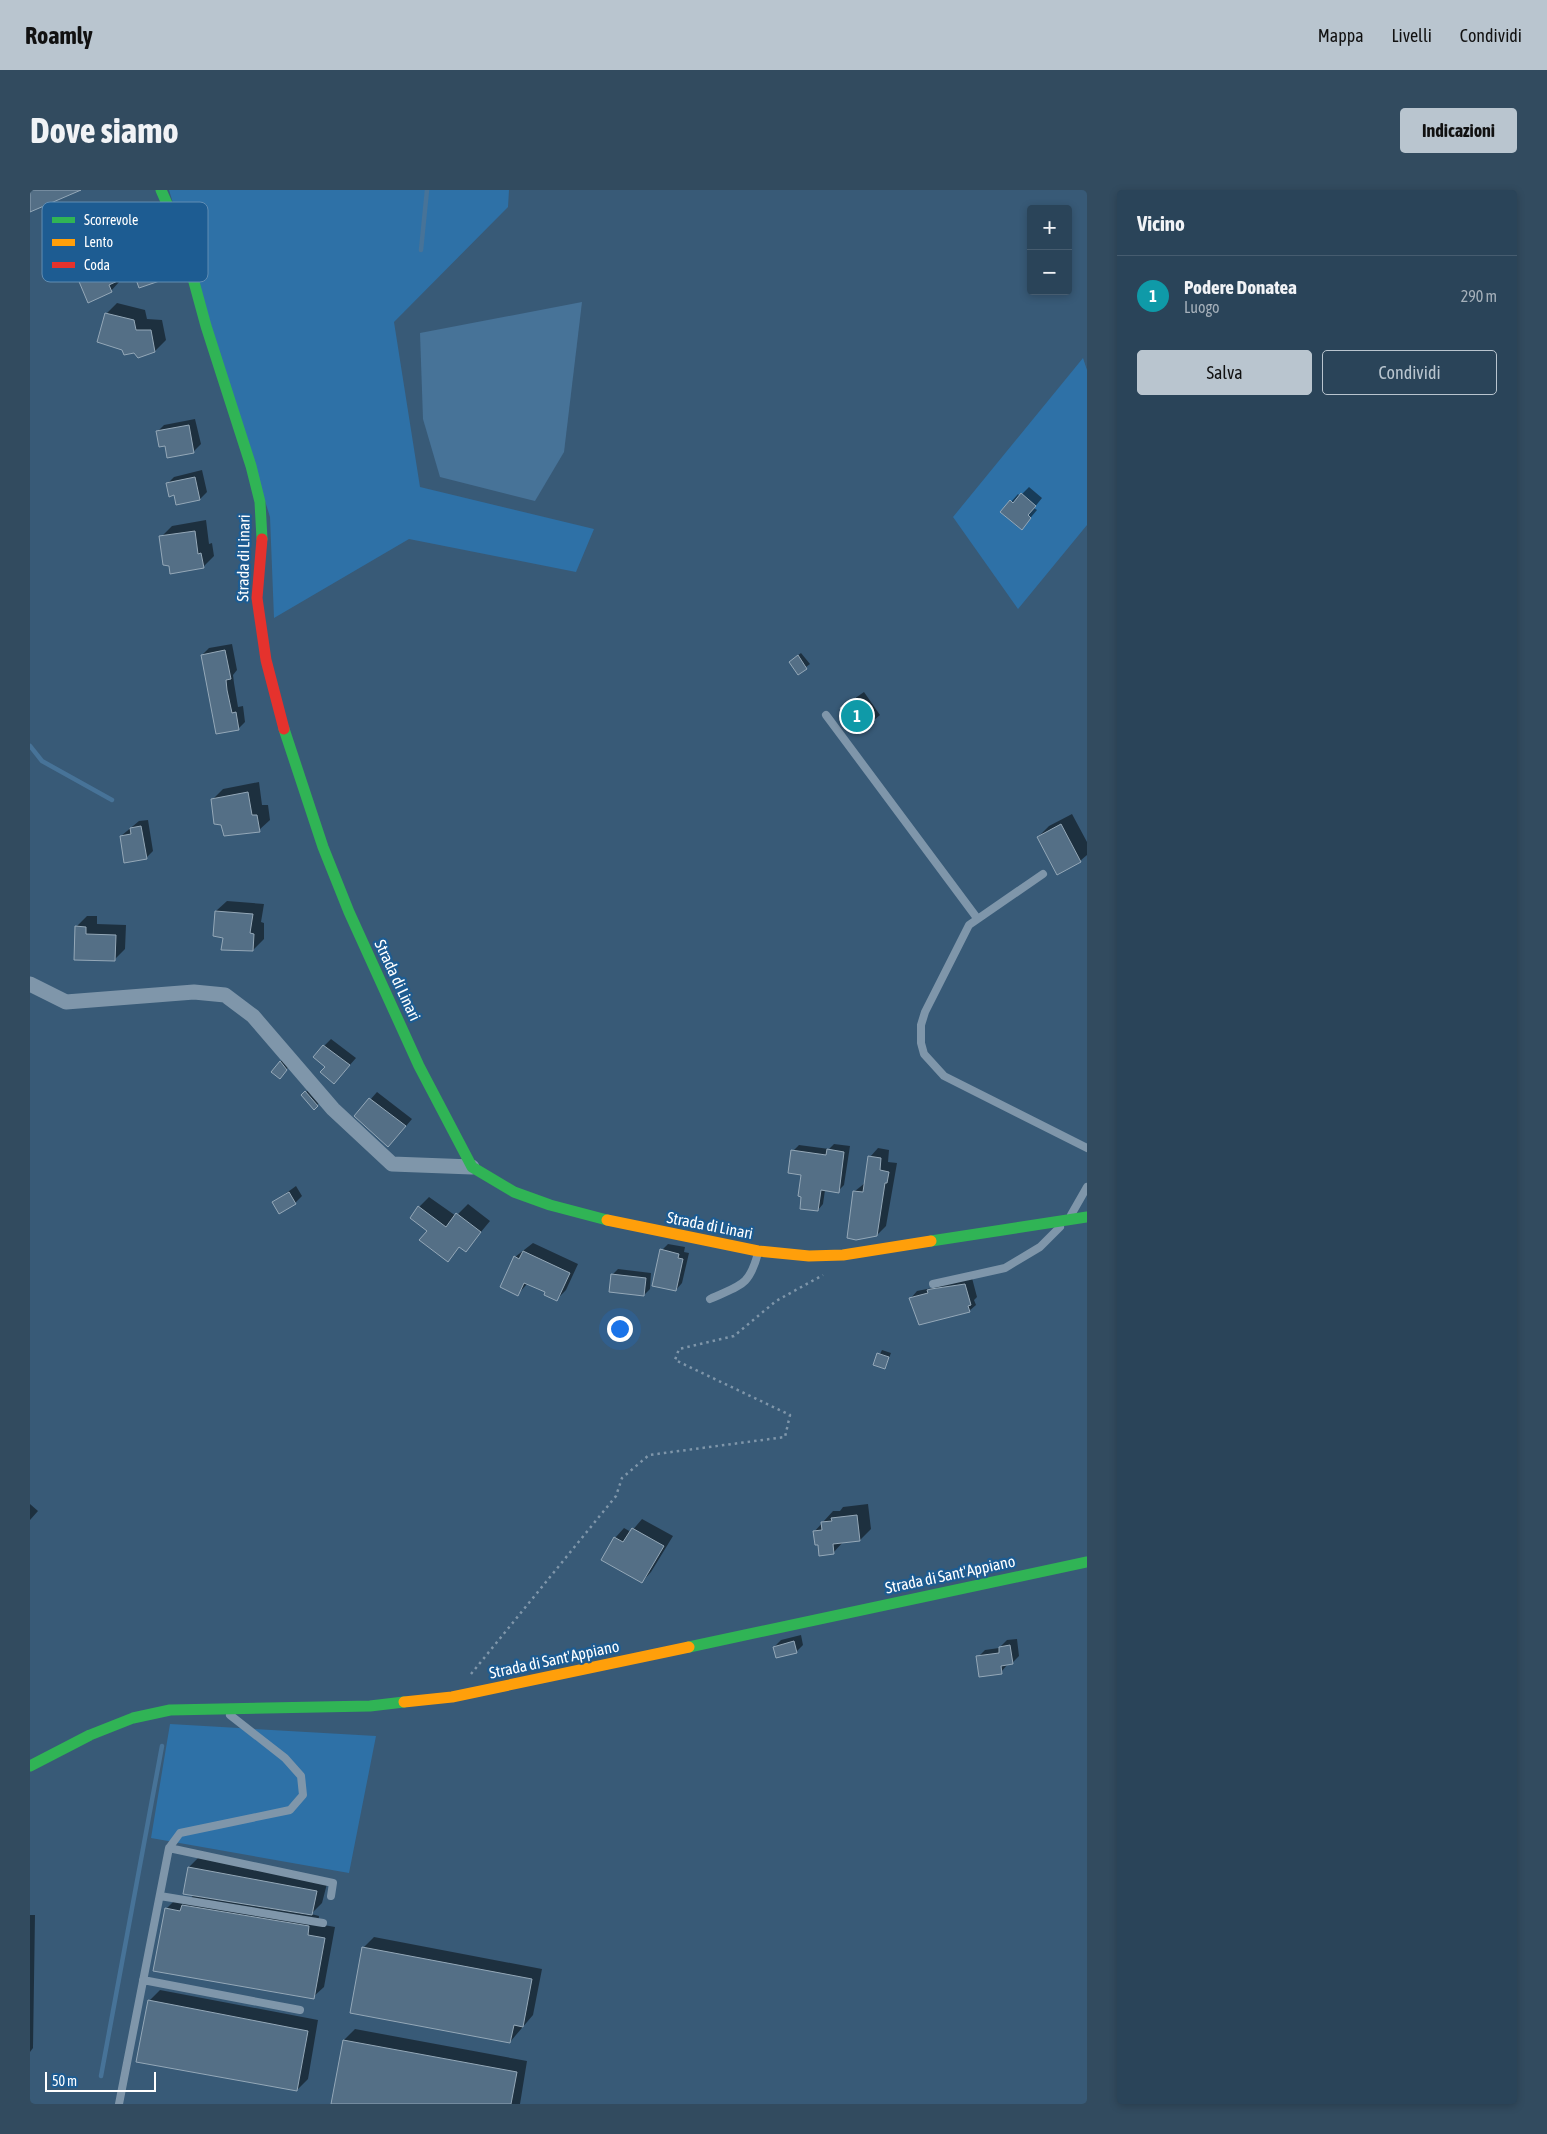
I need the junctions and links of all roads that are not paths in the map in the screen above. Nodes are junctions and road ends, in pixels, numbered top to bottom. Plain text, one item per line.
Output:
1 (161, 190) edge
2 (166, 202) edge
3 (194, 282) edge
4 (826, 715) dead end
5 (1043, 874) dead end
6 (977, 918) junction
7 (30, 984) edge
8 (1087, 1148) edge
9 (472, 1167) junction
10 (1087, 1186) edge
11 (1087, 1217) edge
12 (1068, 1220) junction
13 (758, 1251) junction
14 (933, 1284) dead end
15 (710, 1298) dead end
16 (1087, 1562) edge
17 (222, 1709) junction
18 (30, 1766) edge
19 (170, 1848) junction
20 (160, 1896) junction
21 (331, 1896) dead end
22 (323, 1923) dead end
23 (143, 1980) junction
24 (300, 2010) dead end
25 (119, 2104) edge

1 - 2 street, Strada di Linari
3 - 9 street, Strada di Linari
4 - 6 lane
5 - 6 lane
6 - 8 lane
7 - 9 street
9 - 13 street, Strada di Linari
10 - 12 lane
11 - 12 street, Strada di Linari
12 - 13 street, Strada di Linari
12 - 14 lane
13 - 15 lane
16 - 17 street, Strada di Sant'Appiano
17 - 18 street, Strada di Sant'Appiano
17 - 19 lane
19 - 20 lane
19 - 21 lane
20 - 22 lane
20 - 23 lane
23 - 24 lane
23 - 25 lane

